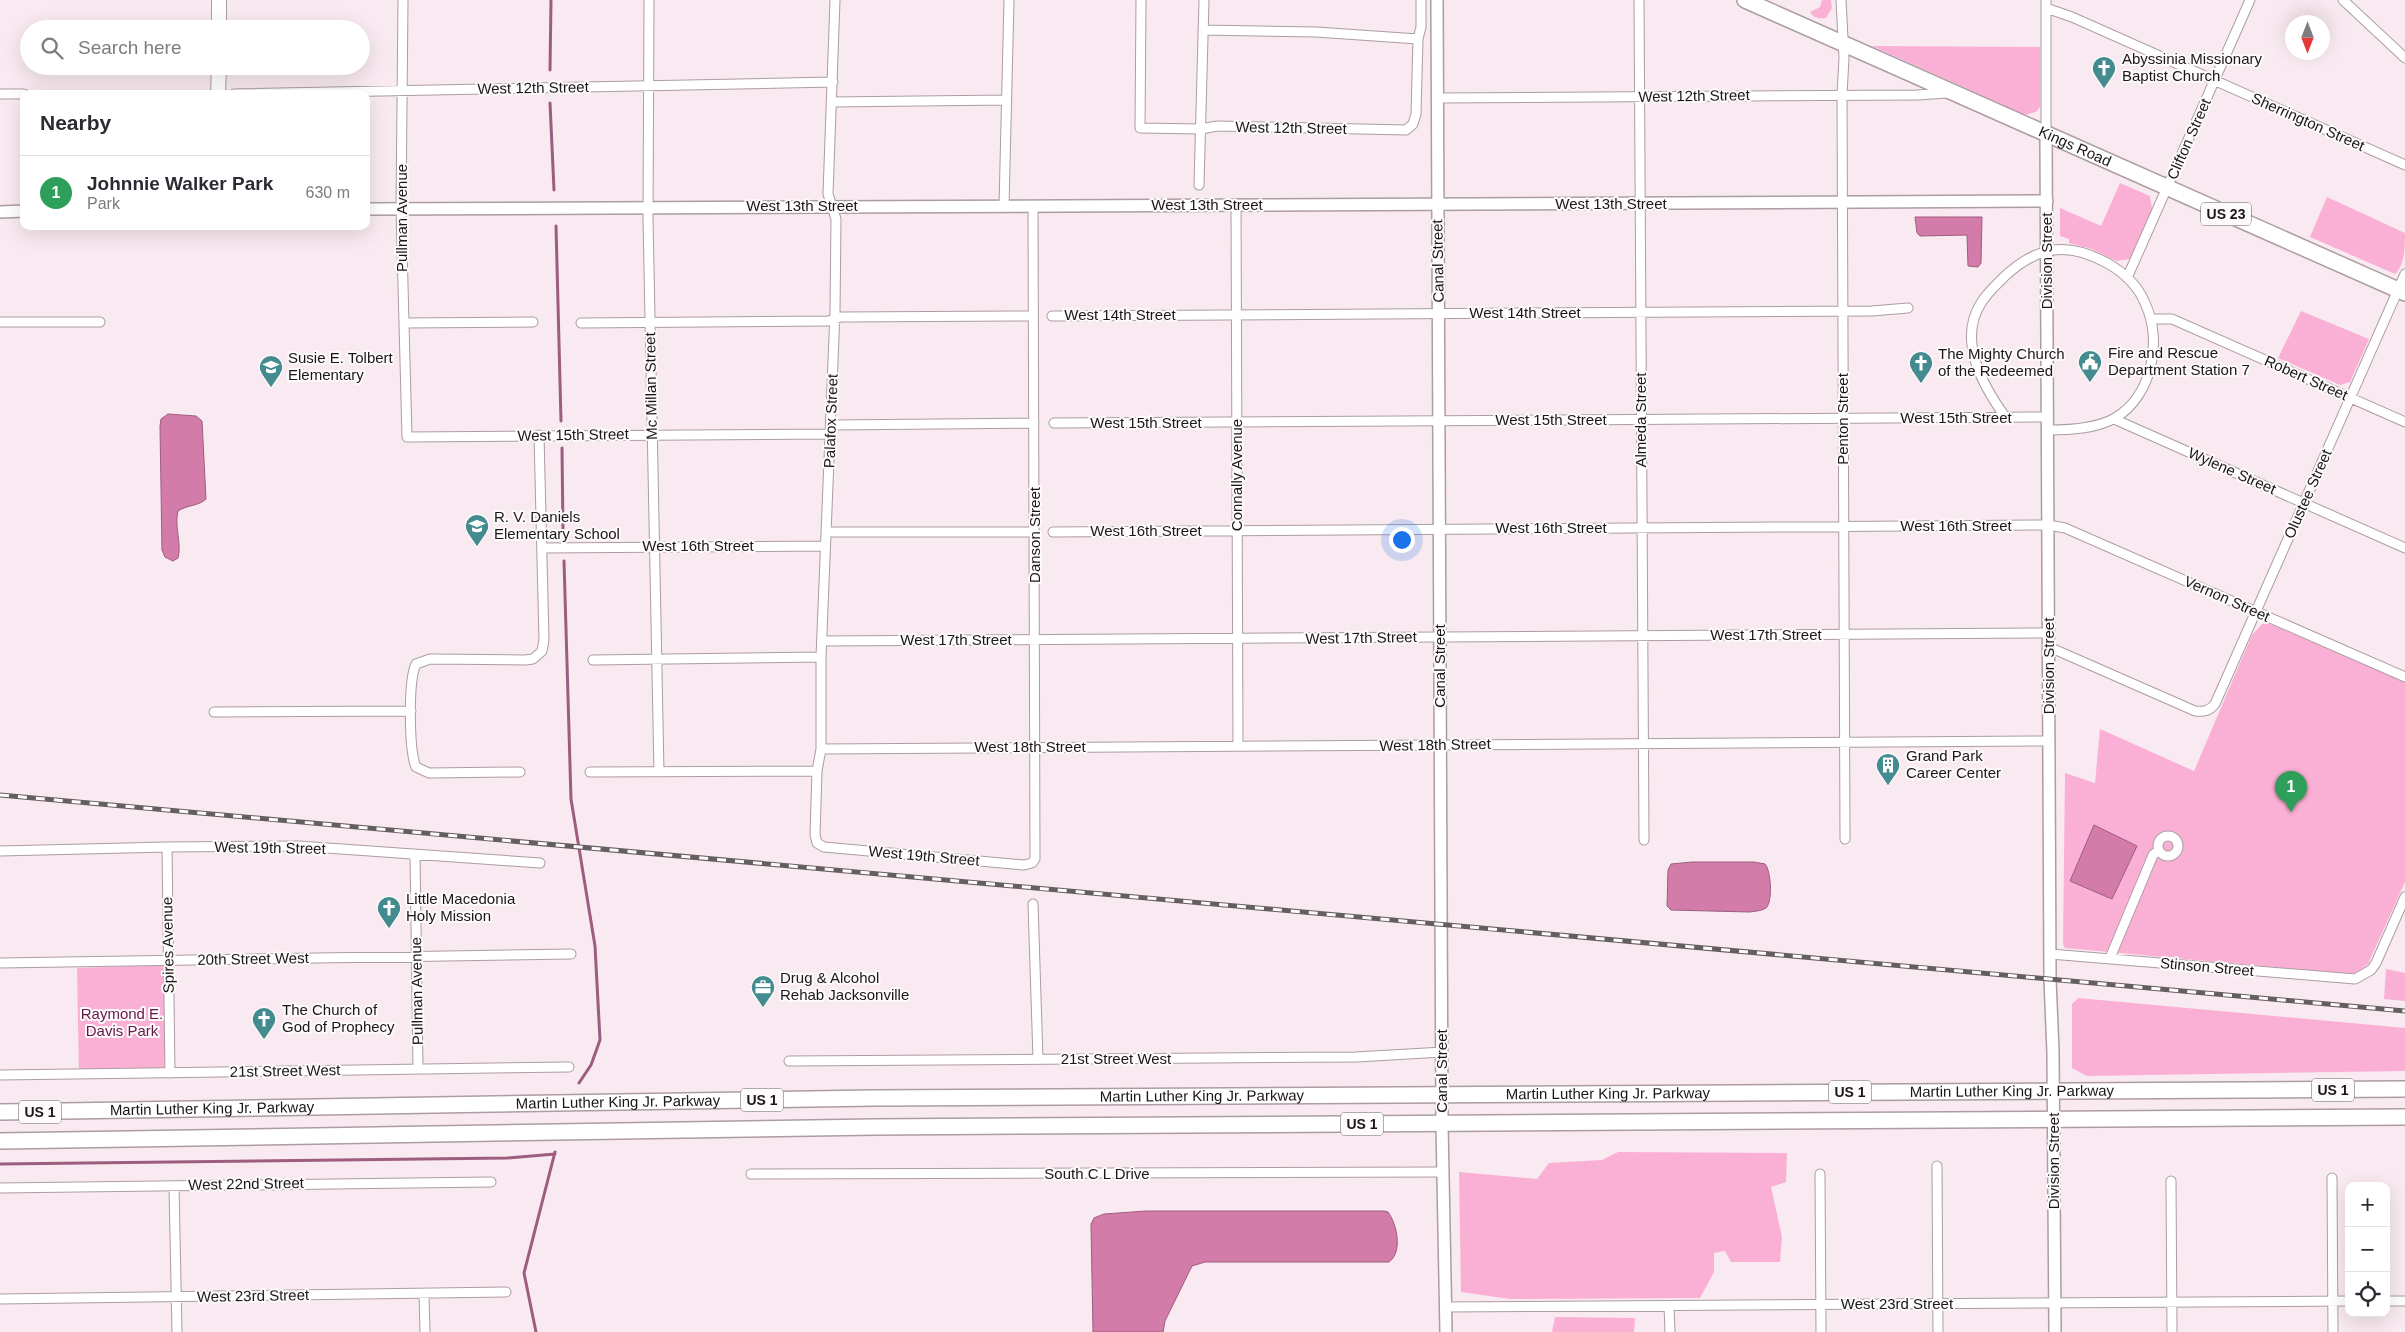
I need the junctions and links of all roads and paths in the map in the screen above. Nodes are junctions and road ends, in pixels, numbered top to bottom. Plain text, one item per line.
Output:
1 (219, 0) edge
2 (403, 0) edge
3 (649, 0) edge
4 (835, 0) edge
5 (1009, 0) edge
6 (1141, 0) edge
7 (1204, 0) edge
8 (1421, 0) edge
9 (1437, 0) edge
10 (1639, 0) edge
11 (1745, 0) edge
12 (1841, 0) edge
13 (2250, 0) edge
14 (2343, 0) edge
15 (2046, 4) edge
16 (219, 20) edge
17 (1203, 30) junction
18 (1418, 39) junction
19 (1843, 44) junction
20 (2405, 58) edge
21 (219, 75) edge
22 (2214, 81) junction
23 (833, 82) junction
24 (648, 85) junction
25 (218, 90) edge
26 (402, 90) junction
27 (370, 91) edge
28 (1951, 92) junction
29 (0, 94) edge
30 (20, 94) edge
31 (1842, 95) junction
32 (1639, 97) junction
33 (1438, 98) junction
34 (1005, 100) junction
35 (832, 102) junction
36 (1201, 129) junction
37 (2046, 135) junction
38 (2405, 165) edge
39 (1199, 185) dead end
40 (2167, 188) junction
41 (2047, 201) junction
42 (1842, 203) junction
43 (1438, 204) junction
44 (1640, 204) junction
45 (1236, 205) junction
46 (648, 206) junction
47 (1004, 206) junction
48 (1034, 206) junction
49 (833, 207) junction
50 (370, 209) edge
51 (401, 209) junction
52 (0, 212) edge
53 (20, 212) edge
54 (2047, 250) junction
55 (2405, 274) edge
56 (2127, 278) junction
57 (2402, 292) edge
58 (1908, 308) dead end
59 (1843, 311) junction
60 (1640, 312) junction
61 (1438, 314) junction
62 (1236, 315) junction
63 (1034, 316) junction
64 (1052, 316) dead end
65 (834, 319) junction
66 (2151, 319) junction
67 (0, 322) edge
68 (100, 322) dead end
69 (533, 322) dead end
70 (581, 322) dead end
71 (649, 322) junction
72 (404, 324) junction
73 (2350, 398) junction
74 (2048, 417) junction
75 (1843, 418) junction
76 (2006, 418) junction
77 (2114, 419) junction
78 (1640, 420) junction
79 (1439, 421) junction
80 (2405, 422) edge
81 (1034, 423) junction
82 (1054, 423) dead end
83 (1237, 423) junction
84 (830, 430) junction
85 (2048, 430) junction
86 (651, 434) junction
87 (539, 435) junction
88 (406, 437) joint
89 (2304, 503) junction
90 (2048, 525) junction
91 (1844, 527) junction
92 (1642, 528) junction
93 (1439, 529) junction
94 (1238, 531) junction
95 (828, 532) junction
96 (1035, 532) junction
97 (1053, 532) dead end
98 (825, 546) junction
99 (654, 547) junction
100 (542, 548) junction
101 (2405, 548) edge
102 (2256, 611) junction
103 (2049, 633) junction
104 (1844, 634) junction
105 (1642, 635) junction
106 (1440, 637) junction
107 (1238, 639) junction
108 (1035, 640) junction
109 (823, 641) junction
110 (2049, 647) junction
111 (821, 657) junction
112 (657, 658) junction
113 (593, 660) dead end
114 (2405, 677) edge
115 (411, 711) junction
116 (214, 712) dead end
117 (2049, 741) junction
118 (1845, 742) junction
119 (1642, 744) junction
120 (1440, 745) junction
121 (1238, 746) junction
122 (1036, 747) junction
123 (821, 748) junction
124 (817, 771) junction
125 (520, 772) dead end
126 (590, 772) dead end
127 (659, 772) junction
128 (1846, 839) dead end
129 (1644, 840) dead end
130 (817, 843) joint
131 (167, 846) junction
132 (2159, 850) dead end
133 (0, 851) edge
134 (415, 854) junction
135 (540, 863) dead end
136 (1032, 863) joint
137 (2405, 896) edge
138 (1033, 904) dead end
139 (571, 954) dead end
140 (2050, 954) junction
141 (416, 956) junction
142 (2110, 958) junction
143 (169, 960) junction
144 (0, 963) edge
145 (1443, 1052) junction
146 (1038, 1059) junction
147 (789, 1061) dead end
148 (569, 1067) dead end
149 (418, 1068) junction
150 (170, 1073) junction
151 (0, 1075) edge
152 (2405, 1089) edge
153 (2053, 1090) junction
154 (1443, 1095) junction
155 (0, 1112) edge
156 (2405, 1117) edge
157 (2053, 1120) junction
158 (1442, 1124) junction
159 (0, 1141) edge
160 (1937, 1166) dead end
161 (1443, 1172) junction
162 (751, 1174) dead end
163 (1820, 1174) dead end
164 (2332, 1178) dead end
165 (2171, 1181) dead end
166 (492, 1182) dead end
167 (174, 1186) junction
168 (0, 1188) edge
169 (506, 1292) dead end
170 (424, 1294) junction
171 (177, 1296) junction
172 (0, 1299) edge
173 (2332, 1301) junction
174 (2345, 1301) edge
175 (2390, 1301) edge
176 (2405, 1301) edge
177 (2055, 1302) junction
178 (2172, 1302) junction
179 (1938, 1303) junction
180 (1821, 1304) junction
181 (1669, 1306) junction
182 (1445, 1308) junction
183 (177, 1332) edge
184 (425, 1332) edge
185 (1446, 1332) edge
186 (1670, 1332) edge
187 (1821, 1332) edge
188 (1938, 1332) edge
189 (2055, 1332) edge
190 (2172, 1332) edge
191 (2333, 1332) edge

1 - 16 main road
2 - 26 street, Pullman Avenue
3 - 24 street, Mc Millan Street
4 - 23 street, Palafox Street
5 - 34 street
6 - 36 street
7 - 17 street
8 - 18 street
9 - 33 street, Canal Street
10 - 32 street, Almeda Street
11 - 19 main road, Kings Road / US 23
12 - 19 street, Penton Street
13 - 22 street, Clifton Street
14 - 20 street
15 - 22 street, Sherrington Street
15 - 37 street, Division Street
17 - 18 street
17 - 36 street
18 - 36 street, West 12th Street
19 - 28 main road, Kings Road / US 23
19 - 31 street, Penton Street
21 - 25 main road
22 - 38 street, Sherrington Street
22 - 40 street, Clifton Street
23 - 24 street, West 12th Street
23 - 35 street, Palafox Street
24 - 26 street, West 12th Street
24 - 46 street, Mc Millan Street
26 - 27 street, West 12th Street
26 - 51 street, Pullman Avenue
28 - 31 street, West 12th Street
28 - 37 main road, Kings Road / US 23
29 - 30 street
31 - 32 street, West 12th Street
31 - 42 street, Penton Street
32 - 33 street, West 12th Street
32 - 44 street, Almeda Street
33 - 43 street, Canal Street
34 - 35 street
34 - 47 street
35 - 49 street, Palafox Street
36 - 39 street
37 - 40 main road, Kings Road / US 23
37 - 41 street, Division Street
40 - 56 street, Clifton Street
40 - 57 main road, Kings Road / US 23
41 - 42 street, West 13th Street
41 - 54 street, Division Street
42 - 44 street, West 13th Street
42 - 59 street, Penton Street
43 - 44 street, West 13th Street
43 - 45 street, West 13th Street
43 - 61 street, Canal Street
44 - 60 street, Almeda Street
45 - 48 street, West 13th Street
45 - 62 street, Connally Avenue
46 - 49 street, West 13th Street
46 - 51 street, West 13th Street
46 - 71 street, Mc Millan Street
47 - 48 street, West 13th Street
47 - 49 street, West 13th Street
48 - 63 street, Danson Street
49 - 65 street, Palafox Street
50 - 51 street, West 13th Street
51 - 72 street, Pullman Avenue
52 - 53 street
54 - 56 street
54 - 74 street, Division Street
54 - 76 street
55 - 57 street, Olustee Street
56 - 66 street
57 - 73 street, Olustee Street
58 - 59 street, West 14th Street
59 - 60 street, West 14th Street
59 - 75 street, Penton Street
60 - 61 street, West 14th Street
60 - 78 street, Almeda Street
61 - 62 street, West 14th Street
61 - 79 street, Canal Street
62 - 64 street, West 14th Street
62 - 83 street, Connally Avenue
63 - 65 street
63 - 81 street, Danson Street
65 - 71 street
65 - 84 street, Palafox Street
66 - 73 street, Robert Street
66 - 77 street
67 - 68 street
69 - 72 street
70 - 71 street
71 - 86 street, Mc Millan Street
72 - 88 street, Pullman Avenue
73 - 80 street, Robert Street
73 - 89 street, Olustee Street
74 - 76 street, West 15th Street
74 - 85 street, Division Street
75 - 76 street, West 15th Street
75 - 78 street, West 15th Street
75 - 91 street, Penton Street
77 - 85 street
77 - 89 street, Wylene Street
78 - 79 street, West 15th Street
78 - 92 street, Almeda Street
79 - 83 street, West 15th Street
79 - 93 street, Canal Street
81 - 84 street, West 15th Street
81 - 96 street, Danson Street
82 - 83 street, West 15th Street
83 - 94 street, Connally Avenue
84 - 86 street, West 15th Street
84 - 95 street, Palafox Street
85 - 90 street, Division Street
86 - 87 street, West 15th Street
86 - 99 street, Mc Millan Street
87 - 88 street, West 15th Street
87 - 100 street
89 - 101 street, Wylene Street
89 - 102 street, Olustee Street
90 - 91 street, West 16th Street
90 - 102 street, Vernon Street
90 - 103 street, Division Street
91 - 92 street, West 16th Street
91 - 104 street, Penton Street
92 - 93 street, West 16th Street
92 - 105 street, Almeda Street
93 - 94 street, West 16th Street
93 - 106 street, Canal Street
94 - 97 street, West 16th Street
94 - 107 street, Connally Avenue
95 - 96 street
95 - 98 street, Palafox Street
96 - 108 street, Danson Street
98 - 99 street, West 16th Street
98 - 109 street, Palafox Street
99 - 100 street, West 16th Street
99 - 112 street, Mc Millan Street
100 - 115 street
102 - 110 street, Olustee Street
102 - 114 street, Vernon Street
103 - 104 street, West 17th Street
103 - 110 street, Division Street
104 - 105 street, West 17th Street
104 - 118 street, Penton Street
105 - 106 street, West 17th Street
105 - 119 street, Almeda Street
106 - 107 street, West 17th Street
106 - 120 street, Canal Street
107 - 108 street, West 17th Street
107 - 121 street, Connally Avenue
108 - 109 street, West 17th Street
108 - 122 street, Danson Street
109 - 111 street, Palafox Street
110 - 117 street, Division Street
111 - 112 street
111 - 123 street, Palafox Street
112 - 113 street
112 - 127 street, Mc Millan Street
115 - 116 street
115 - 125 street
117 - 118 street, West 18th Street
117 - 140 street, Division Street
118 - 119 street, West 18th Street
118 - 128 street, Penton Street
119 - 120 street, West 18th Street
119 - 129 street, Almeda Street
120 - 121 street, West 18th Street
120 - 145 street, Canal Street
121 - 122 street, West 18th Street
122 - 123 street, West 18th Street
122 - 136 street, Danson Street
123 - 124 street, Palafox Street
124 - 127 street
124 - 130 street, Palafox Street
126 - 127 street
130 - 136 street, West 19th Street
131 - 133 street, West 19th Street
131 - 134 street, West 19th Street
131 - 143 street, Spires Avenue
132 - 142 street
134 - 135 street, West 19th Street
134 - 141 street, Pullman Avenue
137 - 142 street, Stinson Street
138 - 146 street
139 - 141 street, 20th Street West
140 - 142 street, Stinson Street
140 - 153 street, Division Street
141 - 143 street, 20th Street West
141 - 149 street, Pullman Avenue
143 - 144 street, 20th Street West
143 - 150 street, Spires Avenue
145 - 146 street, 21st Street West
145 - 154 street, Canal Street
146 - 147 street, 21st Street West
148 - 149 street, 21st Street West
149 - 150 street, 21st Street West
150 - 151 street, 21st Street West
152 - 153 main road, Martin Luther King Jr. Parkway / US 1
153 - 154 main road, Martin Luther King Jr. Parkway / US 1
153 - 157 street, Division Street
154 - 155 main road, Martin Luther King Jr. Parkway / US 1
154 - 158 street, Canal Street
156 - 157 main road, Martin Luther King Jr. Parkway / US 1
157 - 158 main road, Martin Luther King Jr. Parkway / US 1
157 - 177 street, Division Street
158 - 159 main road, Martin Luther King Jr. Parkway / US 1
158 - 161 street, Canal Street
160 - 179 street
161 - 162 street, South C L Drive
161 - 182 street, Canal Street
163 - 180 street
164 - 173 street
165 - 178 street
166 - 167 street, West 22nd Street
167 - 168 street, West 22nd Street
167 - 171 street
169 - 170 street, West 23rd Street
170 - 171 street, West 23rd Street
170 - 184 street
171 - 172 street, West 23rd Street
171 - 183 street
173 - 174 street, West 23rd Street
173 - 178 street, West 23rd Street
173 - 191 street
175 - 176 street
177 - 178 street, West 23rd Street
177 - 179 street, West 23rd Street
177 - 189 street, Division Street
178 - 190 street
179 - 180 street, West 23rd Street
179 - 188 street
180 - 181 street, West 23rd Street
180 - 187 street
181 - 182 street, West 23rd Street
181 - 186 street
182 - 185 street, Canal Street

